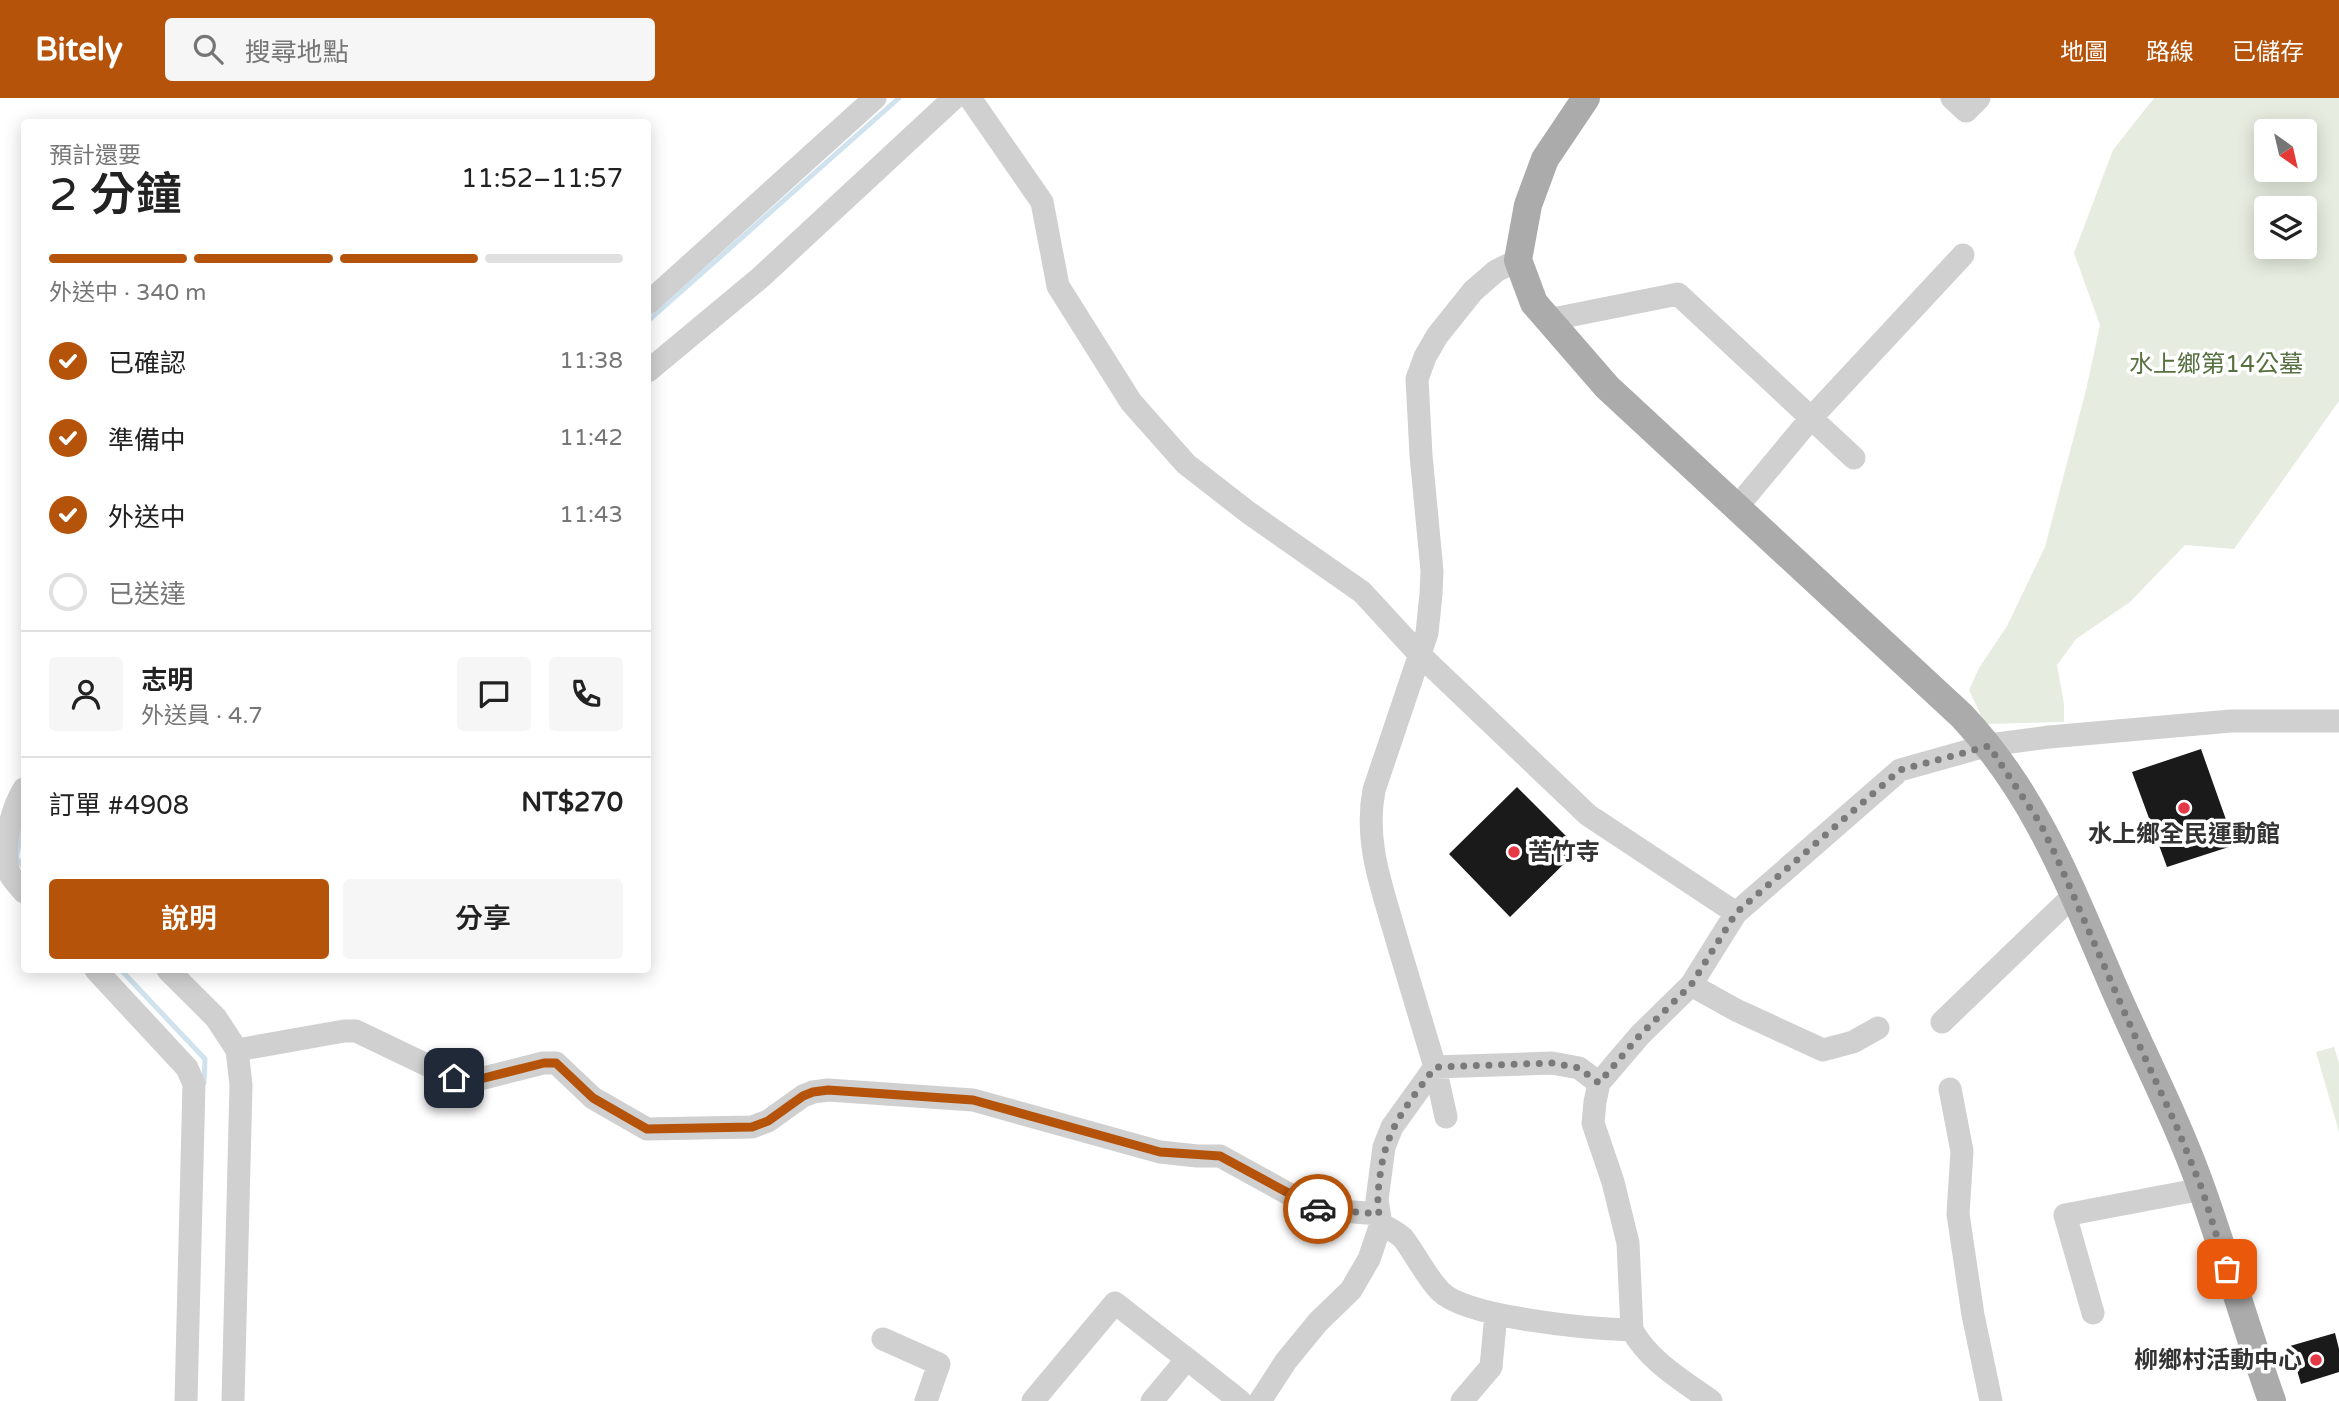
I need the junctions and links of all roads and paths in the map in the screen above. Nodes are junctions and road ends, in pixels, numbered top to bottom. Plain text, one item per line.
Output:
1 (875, 98) edge
2 (954, 98) edge
3 (970, 98) edge
4 (1587, 98) edge
5 (1952, 98) edge
6 (1979, 98) edge
7 (1963, 255) dead end
8 (1518, 260) junction
9 (651, 300) edge
10 (1548, 320) junction
11 (651, 369) edge
12 (1812, 418) junction
13 (1854, 458) dead end
14 (1737, 507) junction
15 (1420, 655) junction
16 (2339, 721) edge
17 (1989, 746) junction
18 (21, 794) edge
19 (16, 839) edge
20 (21, 888) edge
21 (2074, 895) junction
22 (1736, 913) junction
23 (99, 973) edge
24 (170, 973) edge
25 (1691, 985) junction
26 (1942, 1022) dead end
27 (1878, 1028) dead end
28 (237, 1050) junction
29 (1435, 1067) junction
30 (1599, 1083) junction
31 (1950, 1089) dead end
32 (1446, 1117) dead end
33 (2202, 1189) junction
34 (1380, 1219) junction
35 (2093, 1313) dead end
36 (1496, 1314) junction
37 (1632, 1330) junction
38 (883, 1339) dead end
39 (1187, 1359) junction
40 (186, 1401) edge
41 (233, 1401) edge
42 (926, 1401) edge
43 (1033, 1401) edge
44 (1152, 1401) edge
45 (1240, 1401) edge
46 (1260, 1401) edge
47 (1462, 1401) edge
48 (1710, 1401) edge
49 (1991, 1401) edge
50 (2272, 1401) edge

1 - 9 street
2 - 11 street
3 - 15 street
4 - 8 main road
5 - 6 street
7 - 12 street
8 - 10 main road
8 - 15 street
10 - 12 street
10 - 14 main road
12 - 13 street
12 - 14 street
14 - 17 main road
15 - 22 street
15 - 29 street
16 - 17 street
17 - 21 main road
17 - 22 street
18 - 19 street
19 - 20 street
21 - 26 street
21 - 33 main road
22 - 25 street
23 - 40 street
24 - 28 street
25 - 27 street
25 - 30 street
28 - 34 street
28 - 41 street
29 - 30 street
29 - 32 street
29 - 34 street
30 - 37 street
31 - 49 street
33 - 35 street
33 - 50 main road
34 - 36 street
34 - 46 street
36 - 37 street
36 - 47 street
37 - 48 street
38 - 42 street
39 - 43 street
39 - 44 street
39 - 45 street

